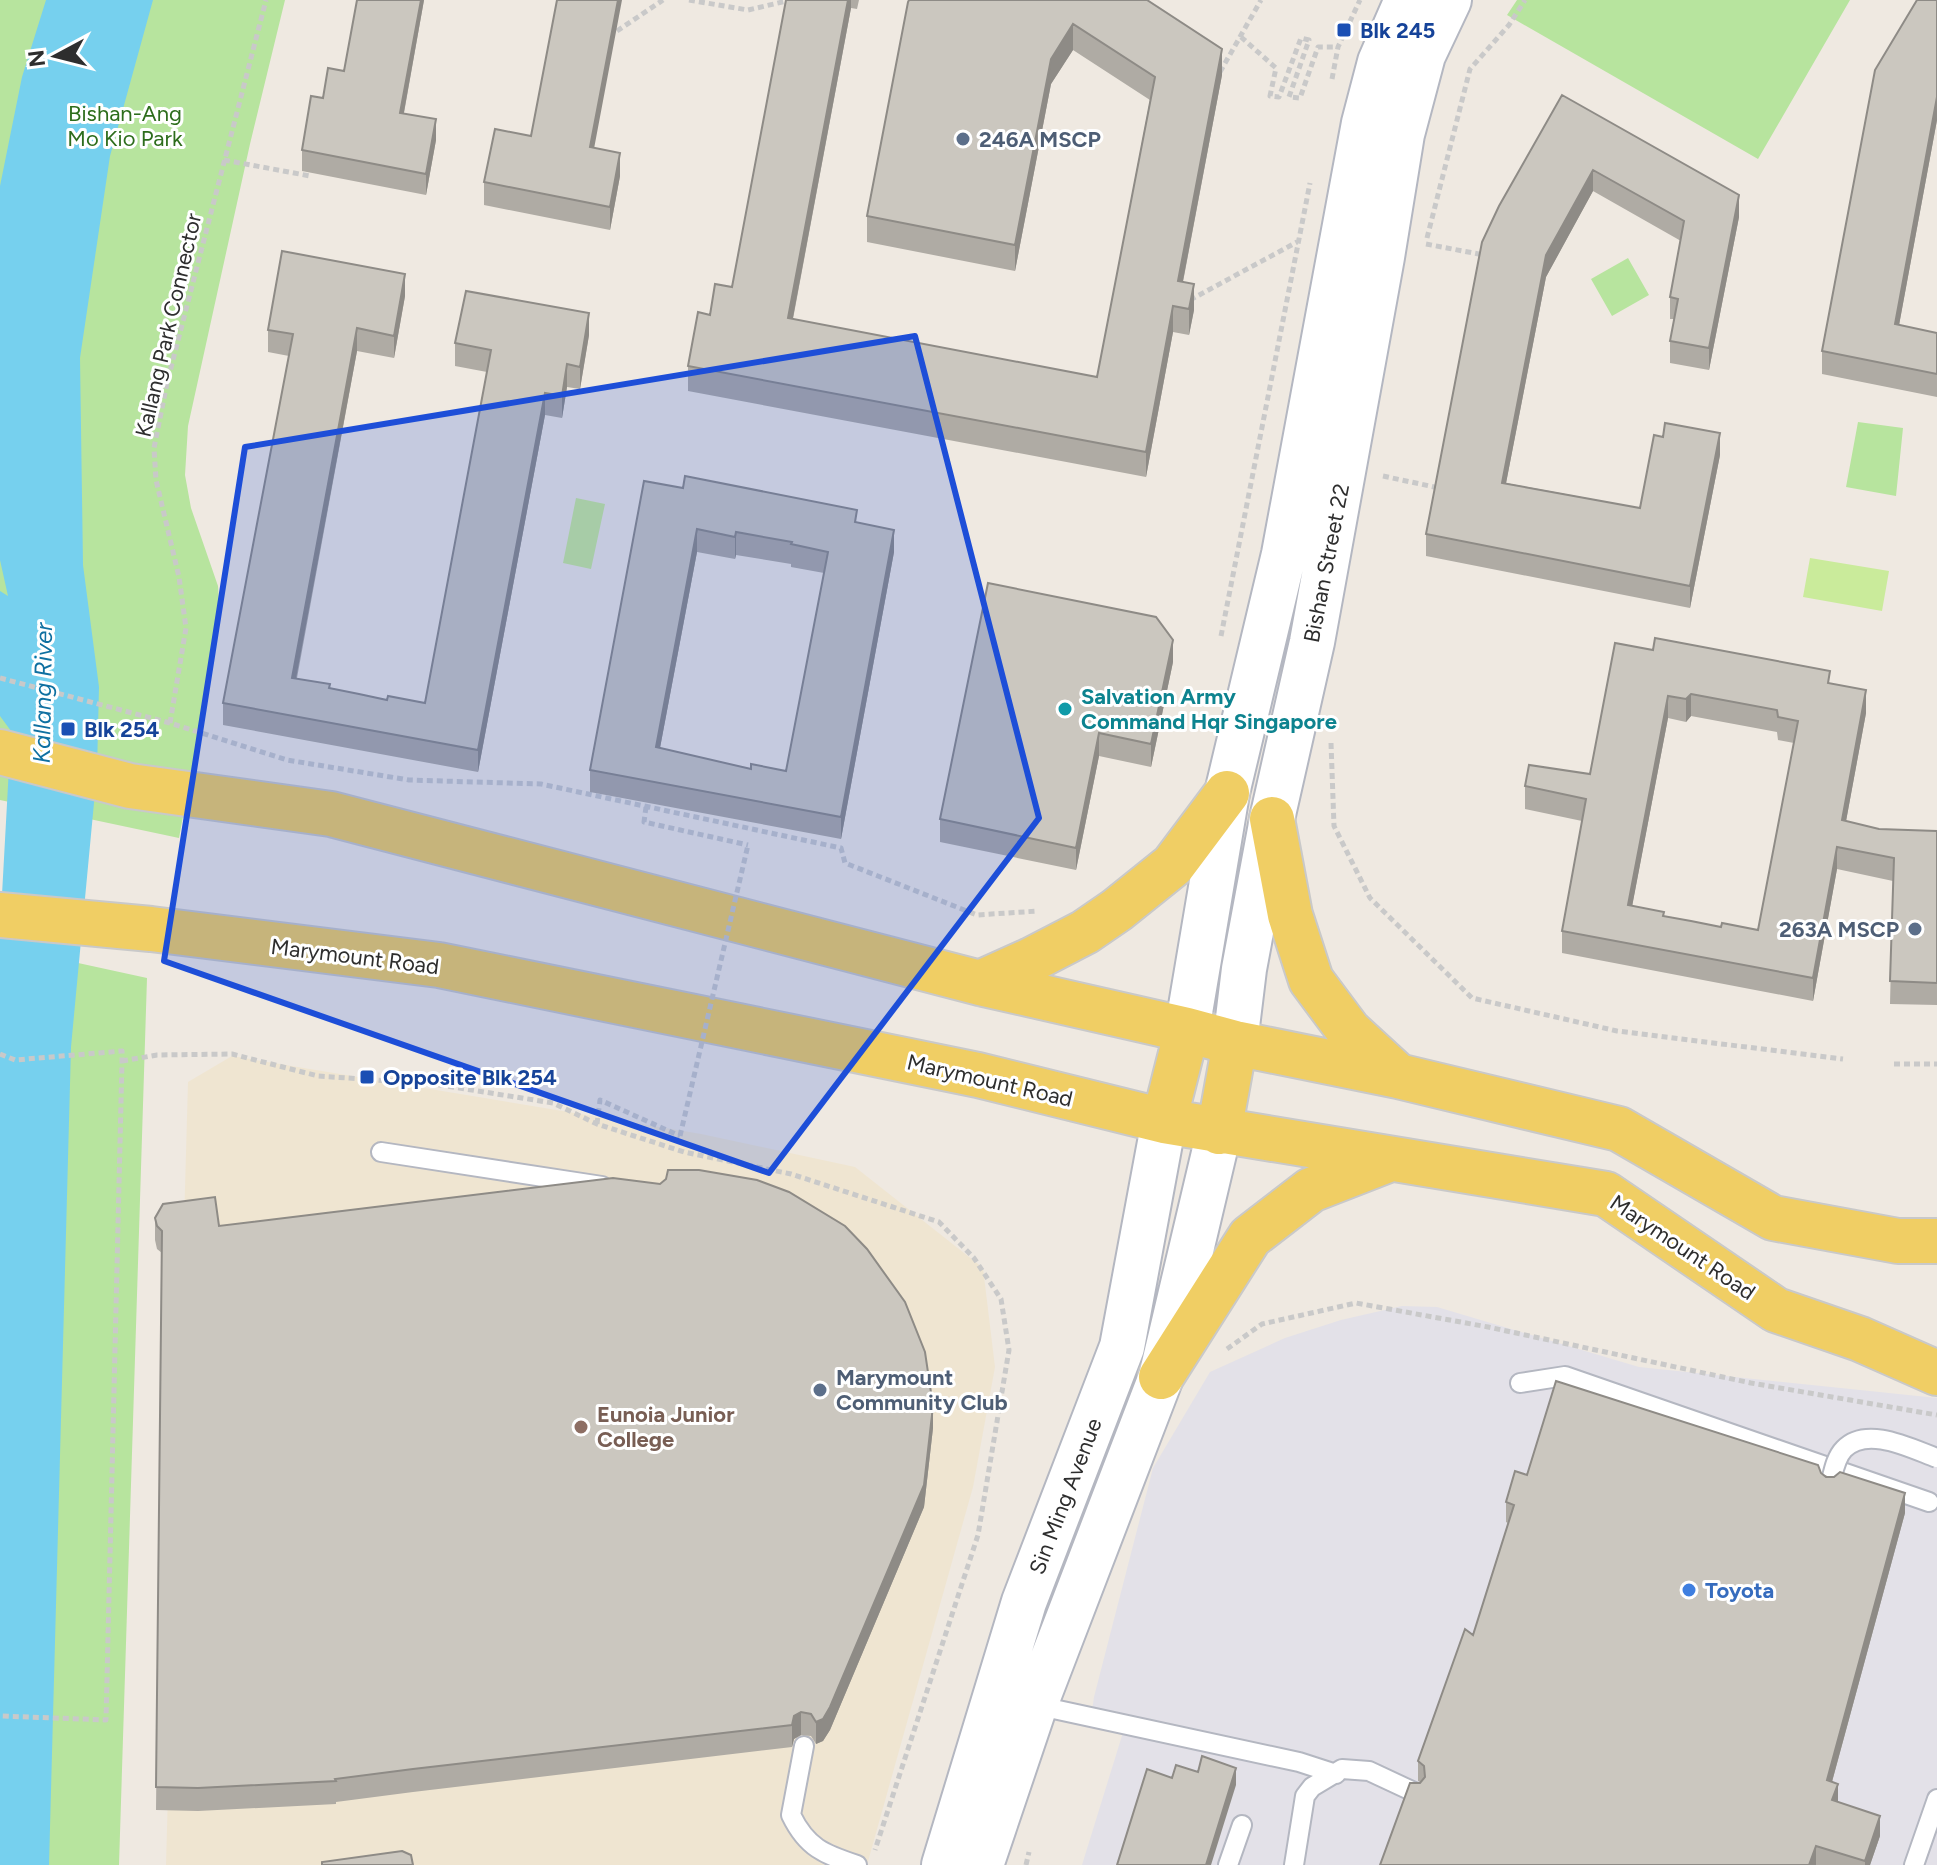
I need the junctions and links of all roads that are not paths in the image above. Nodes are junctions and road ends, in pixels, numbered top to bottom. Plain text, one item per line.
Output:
1 (1407, 0) edge
2 (1449, 0) edge
3 (0, 752) edge
4 (1227, 793) junction
5 (1272, 819) junction
6 (0, 915) edge
7 (980, 983) junction
8 (1187, 1030) junction
9 (1235, 1043) junction
10 (1398, 1076) junction
11 (1164, 1121) junction
12 (1219, 1132) junction
13 (381, 1152) dead end
14 (1388, 1160) junction
15 (627, 1190) edge
16 (1937, 1241) edge
17 (1937, 1373) edge
18 (1161, 1377) junction
19 (1520, 1383) dead end
20 (1937, 1458) edge
21 (1830, 1485) edge
22 (1929, 1502) dead end
23 (1035, 1705) junction
24 (804, 1746) edge
25 (1336, 1774) junction
26 (1414, 1792) edge
27 (1937, 1799) edge
28 (1242, 1825) dead end
29 (857, 1865) edge
30 (944, 1865) edge
31 (981, 1865) edge
32 (1228, 1865) edge
33 (1294, 1865) edge
34 (1914, 1865) edge

1 - 4 main road, Bishan Street 22
2 - 5 main road, Bishan Street 22
3 - 7 main road
4 - 7 main road
4 - 8 main road, Bishan Street 22
5 - 9 main road, Bishan Street 22
5 - 10 main road
6 - 11 main road, Marymount Road
7 - 8 main road
8 - 9 main road
8 - 11 main road, Bishan Street 22
9 - 10 main road
9 - 12 main road, Bishan Street 22
10 - 16 main road
11 - 12 main road, Marymount Road
11 - 30 main road, Sin Ming Avenue
12 - 14 main road, Marymount Road
12 - 18 main road
13 - 15 lane
14 - 17 main road, Marymount Road
14 - 18 main road
18 - 23 main road
19 - 22 lane
20 - 21 lane, bridge
23 - 25 lane
23 - 31 main road
24 - 29 lane
25 - 26 lane
25 - 33 lane
27 - 34 lane
28 - 32 lane

